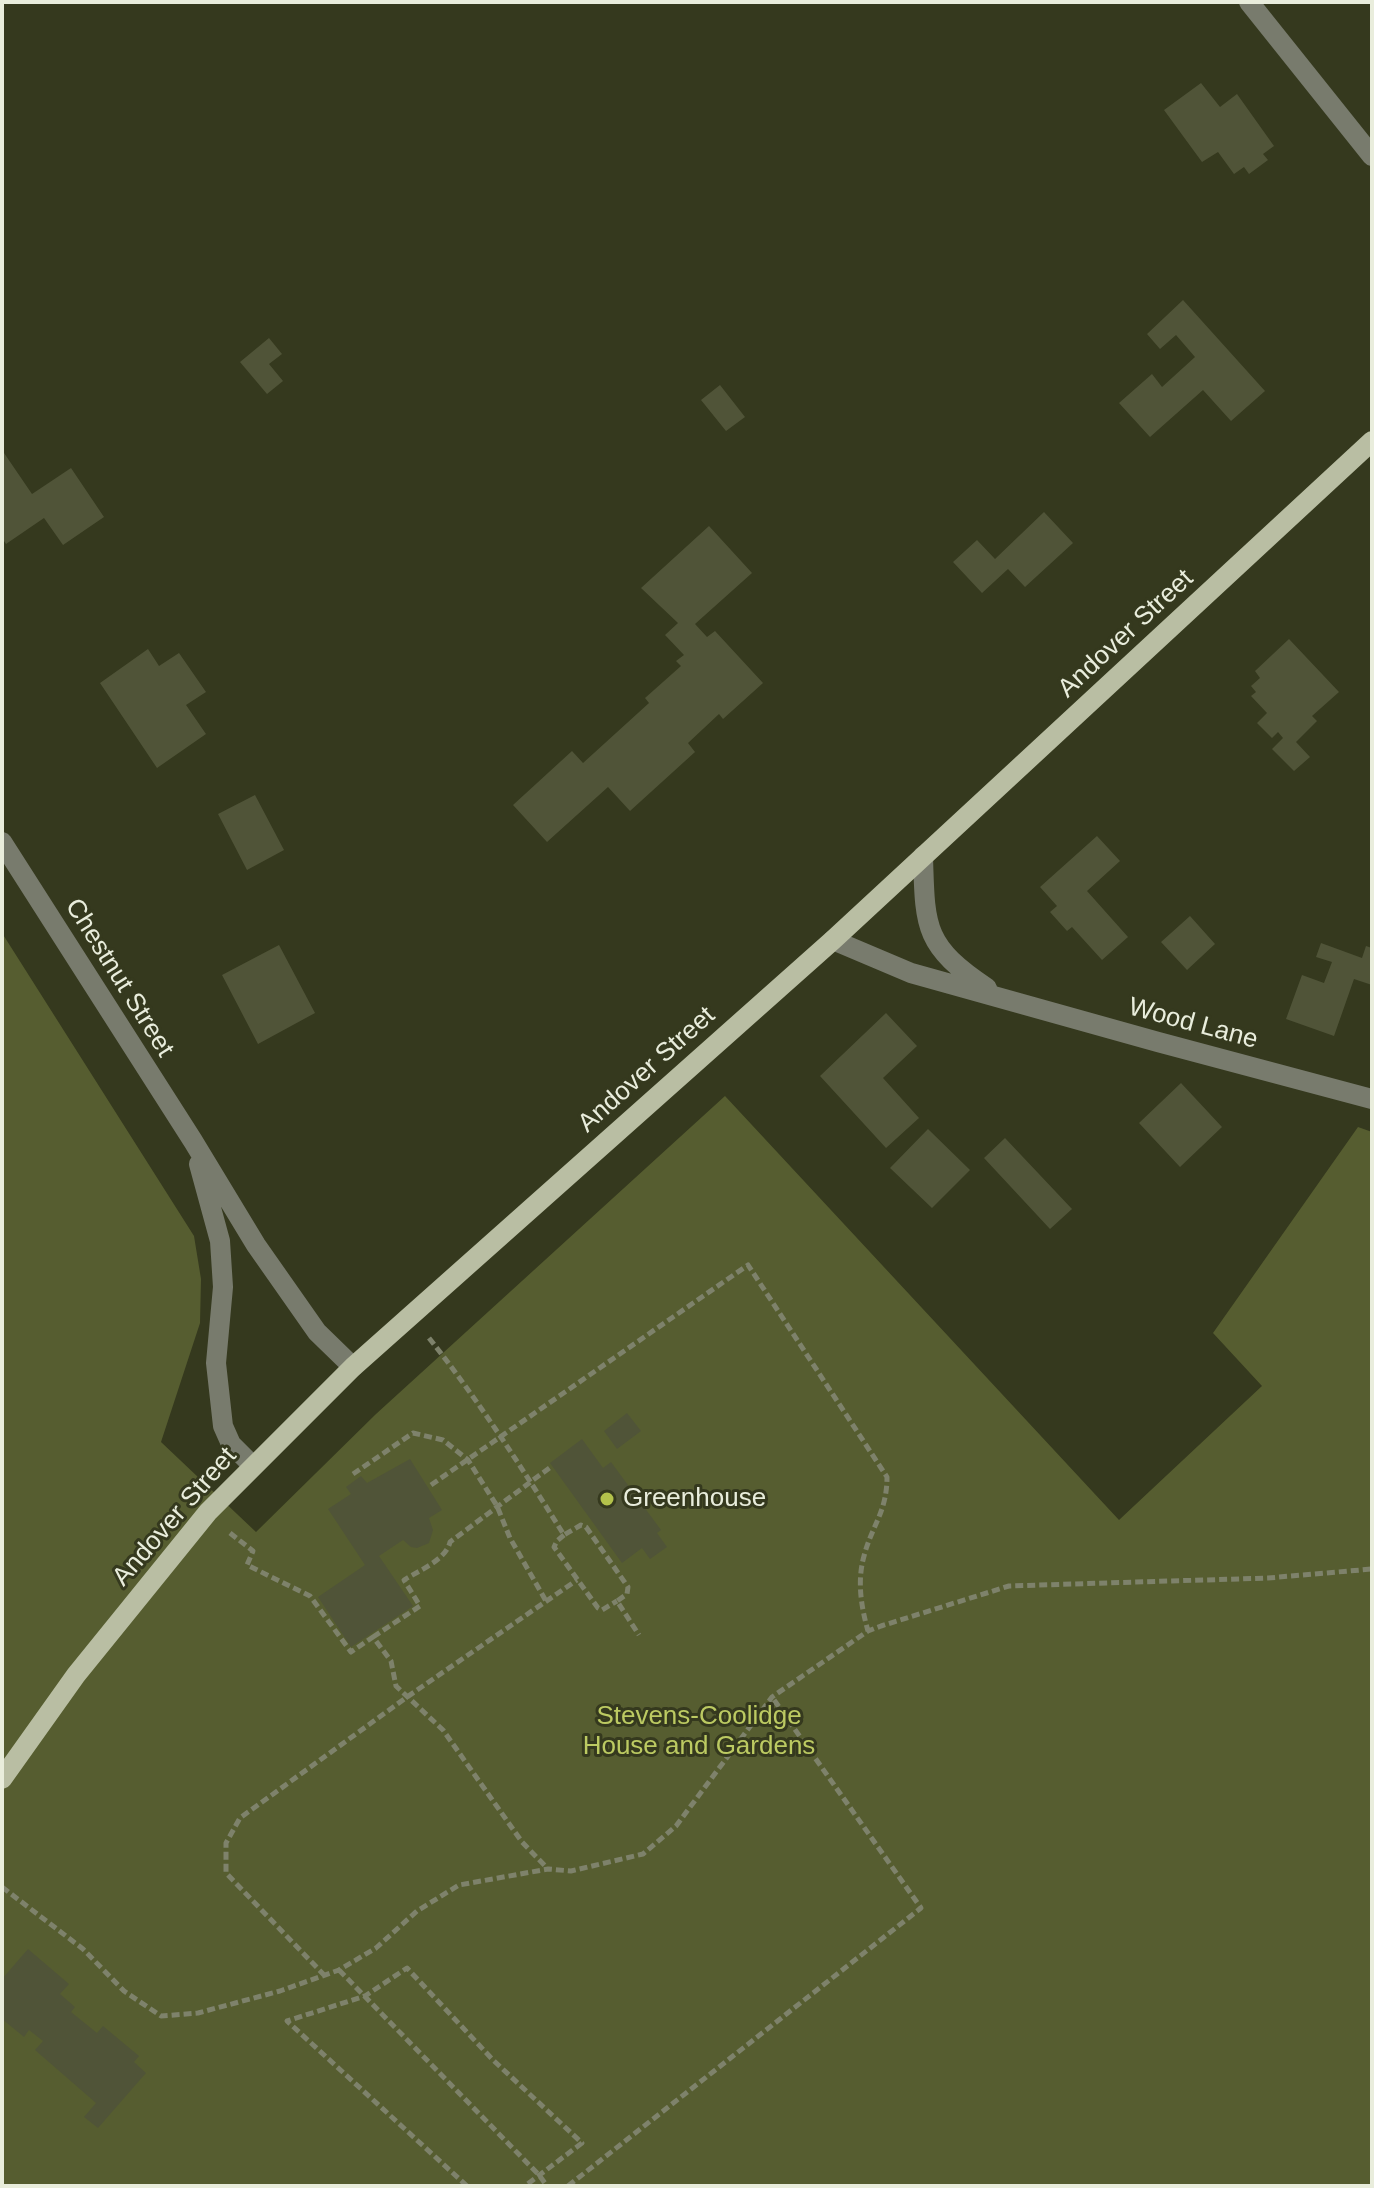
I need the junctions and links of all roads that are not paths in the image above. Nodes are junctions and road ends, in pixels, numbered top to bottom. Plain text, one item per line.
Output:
1 (1249, 2) edge
2 (1372, 156) edge
3 (1372, 441) edge
4 (2, 842) edge
5 (923, 856) junction
6 (833, 940) junction
7 (1000, 997) junction
8 (1372, 1099) edge
9 (193, 1141) junction
10 (353, 1367) junction
11 (253, 1466) junction
12 (2, 1779) edge

1 - 2 street
3 - 5 main road, Andover Street
4 - 9 street, Chestnut Street
5 - 6 main road, Andover Street
5 - 7 street, Wood Lane
6 - 7 street, Wood Lane
6 - 10 main road, Andover Street
7 - 8 street, Wood Lane
9 - 10 street, Chestnut Street
9 - 11 street, Chestnut Street
10 - 11 main road, Andover Street
11 - 12 main road, Andover Street

